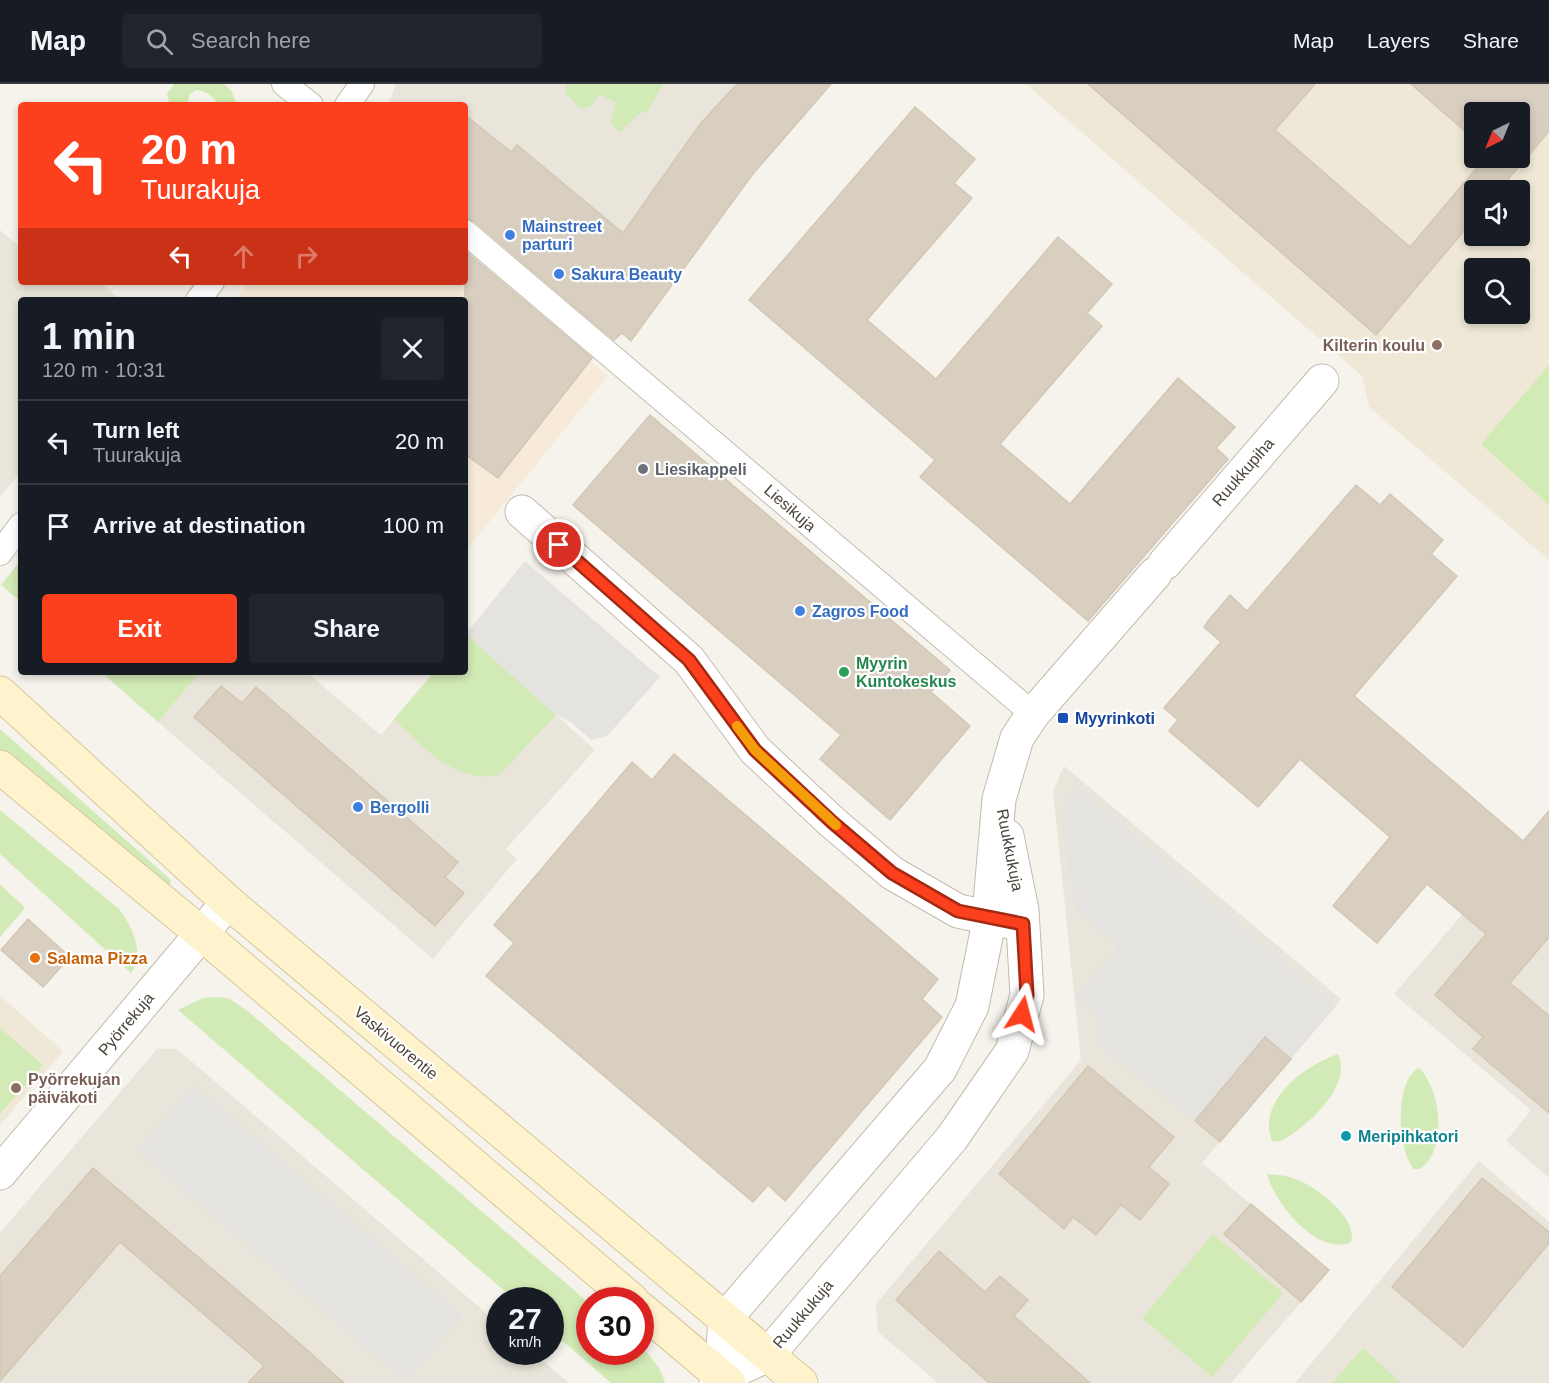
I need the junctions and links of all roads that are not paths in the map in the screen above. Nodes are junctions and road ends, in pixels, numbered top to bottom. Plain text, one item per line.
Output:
1 (284, 84) edge
2 (362, 84) edge
3 (307, 102) edge
4 (349, 102) edge
5 (468, 235) edge
6 (210, 285) edge
7 (200, 297) edge
8 (1322, 381) dead end
9 (522, 512) dead end
10 (18, 529) edge
11 (0, 553) edge
12 (1073, 669) joint
13 (0, 693) edge
14 (1033, 714) junction
15 (0, 767) edge
16 (999, 799) junction
17 (228, 902) junction
18 (989, 918) junction
19 (1023, 924) junction
20 (202, 934) junction
21 (0, 1173) edge
22 (617, 1287) edge
23 (726, 1319) junction
24 (654, 1320) edge
25 (768, 1355) junction
26 (722, 1381) edge
27 (801, 1383) edge

1 - 3 street
2 - 4 street
5 - 14 street, Liesikuja
6 - 7 street
8 - 12 street, Ruukkupiha
9 - 18 street
10 - 11 street
12 - 14 street, Ruukkukuja
13 - 17 main road, Vaskivuorentie
14 - 16 street, Ruukkukuja
15 - 20 main road
16 - 18 street, Ruukkukuja
16 - 19 street, Ruukkukuja
17 - 20 street, Pyörrekuja
17 - 23 main road, Vaskivuorentie
18 - 19 street
18 - 23 street, Ruukkukuja
19 - 25 street, Ruukkukuja
20 - 21 street, Pyörrekuja
20 - 22 main road
23 - 25 main road, Vaskivuorentie
23 - 26 street
24 - 26 main road
25 - 26 street, Ruukkukuja
25 - 27 main road, Vaskivuorentie

